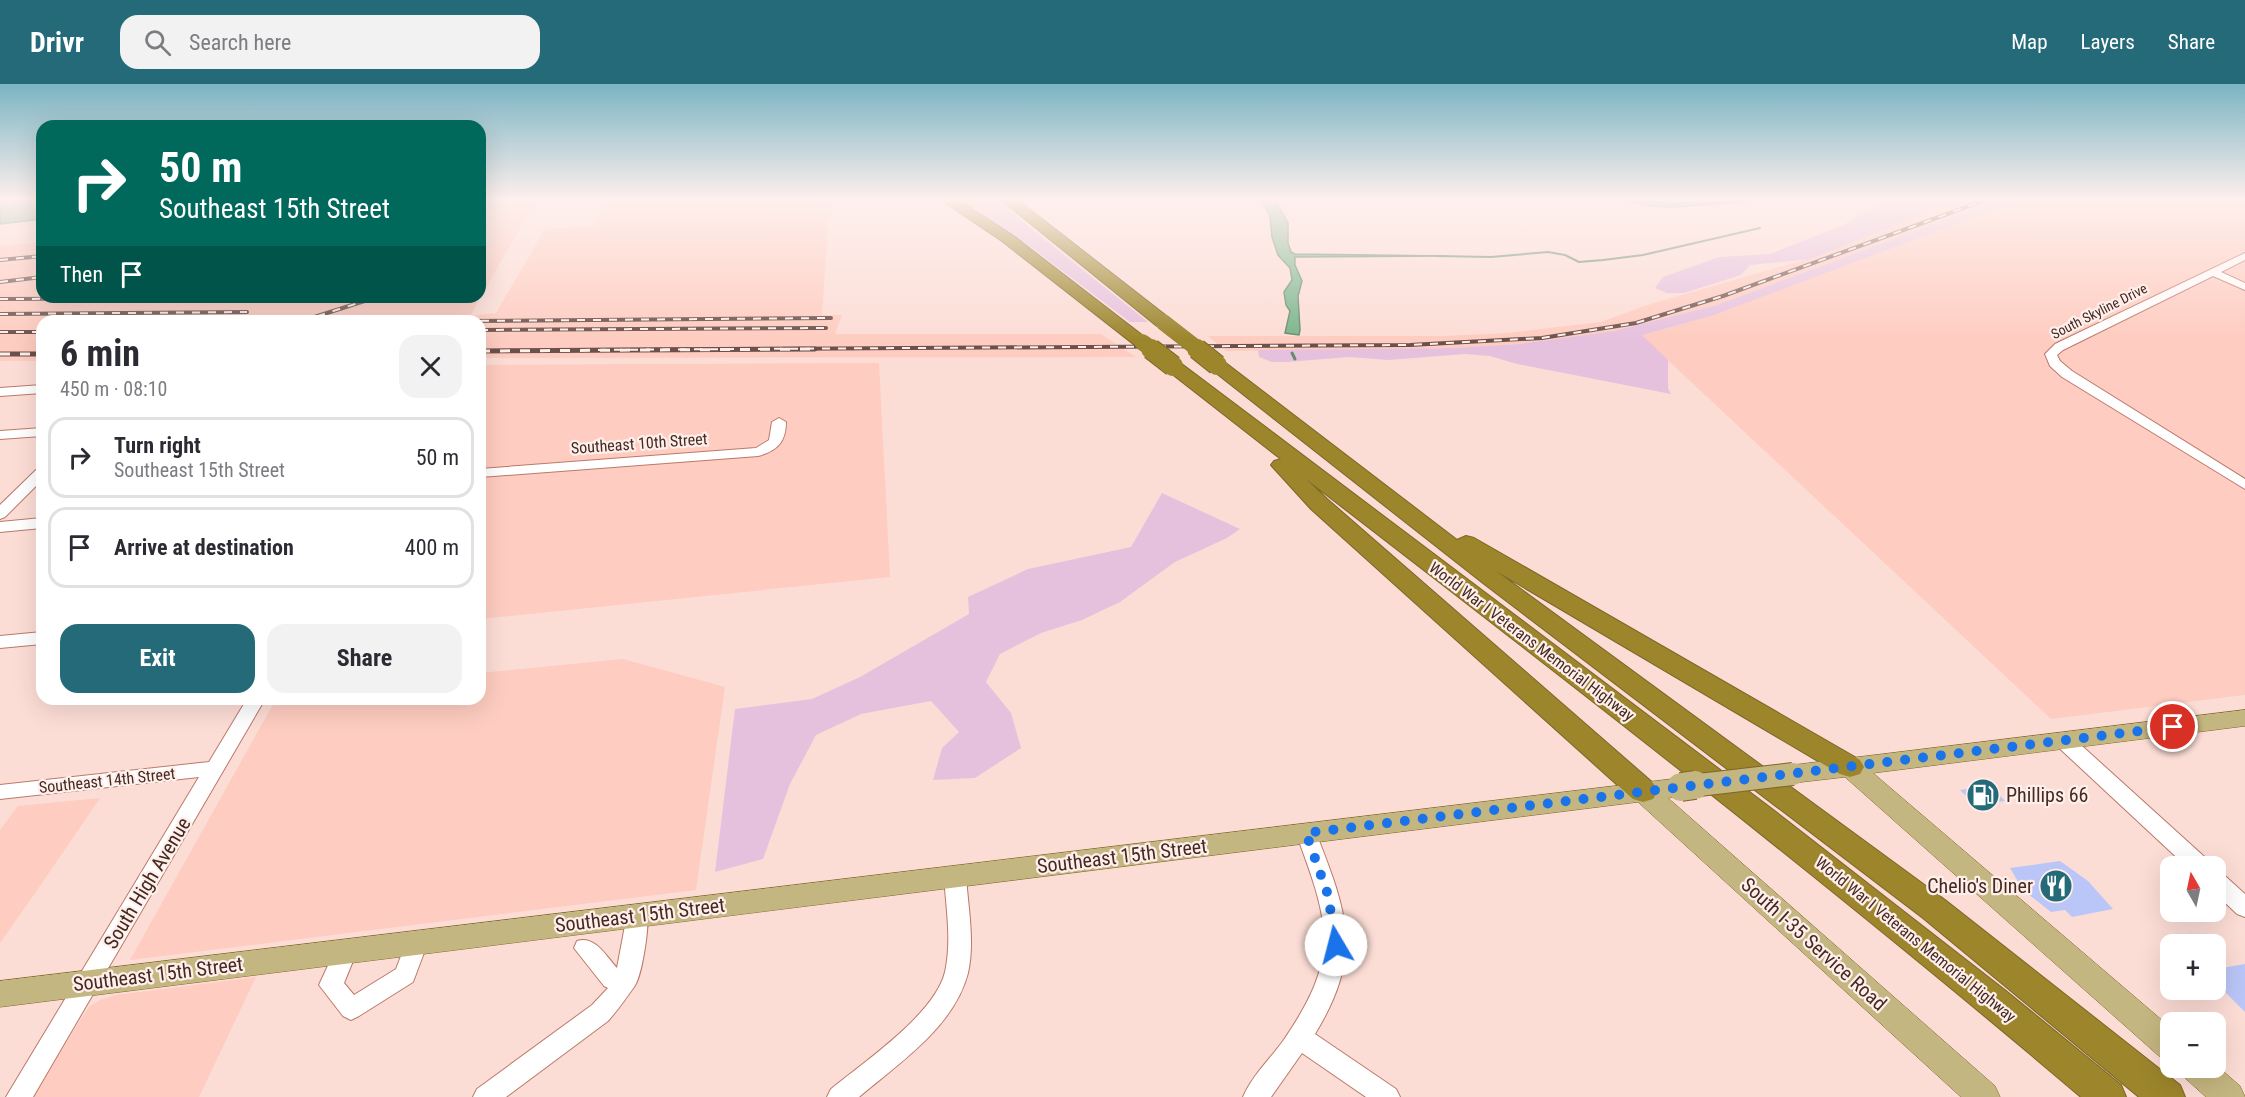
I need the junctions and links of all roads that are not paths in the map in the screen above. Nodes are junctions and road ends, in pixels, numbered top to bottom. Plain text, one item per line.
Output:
1 (1016, 245) edge
2 (1066, 245) edge
3 (2245, 256) edge
4 (2213, 272) junction
5 (2245, 287) edge
6 (36, 389) edge
7 (0, 392) edge
8 (1219, 401) junction
9 (779, 422) dead end
10 (36, 432) edge
11 (0, 435) edge
12 (486, 473) edge
13 (36, 478) edge
14 (2245, 485) edge
15 (1384, 497) junction
16 (0, 514) edge
17 (36, 524) edge
18 (0, 527) edge
19 (36, 639) edge
20 (0, 642) edge
21 (252, 705) edge
22 (2245, 718) edge
23 (2064, 741) junction
24 (1850, 767) junction
25 (215, 768) junction
26 (1643, 791) junction
27 (0, 792) edge
28 (1306, 833) junction
29 (2188, 856) edge
30 (955, 876) junction
31 (2226, 890) edge
32 (2245, 908) edge
33 (638, 915) junction
34 (417, 942) junction
35 (585, 948) dead end
36 (346, 951) junction
37 (89, 982) junction
38 (626, 982) junction
39 (0, 994) edge
40 (1297, 1037) junction
41 (2160, 1037) edge
42 (2207, 1078) edge
43 (19, 1097) edge
44 (486, 1097) edge
45 (840, 1097) edge
46 (1256, 1097) edge
47 (1387, 1097) edge
48 (1984, 1097) edge
49 (2108, 1097) edge
50 (2167, 1097) edge
51 (2229, 1097) edge

1 - 8 highway, World War I Veterans Memorial Highway, bridge
2 - 15 highway, World War I Veterans Memorial Highway, bridge
3 - 4 street, South Skyline Drive
4 - 5 street
4 - 14 street, South Skyline Drive
6 - 7 street
8 - 26 highway
8 - 49 highway, World War I Veterans Memorial Highway
9 - 12 street, Southeast 10th Street
10 - 11 street
13 - 16 street
15 - 24 highway
15 - 50 highway, World War I Veterans Memorial Highway
17 - 18 street
19 - 20 street
21 - 25 street, South High Avenue
22 - 23 main road, Southeast 15th Street
23 - 24 main road, Southeast 15th Street
23 - 29 street
24 - 26 main road, Southeast 15th Street, bridge
24 - 41 main road
25 - 27 street, Southeast 14th Street
25 - 37 street, South High Avenue
26 - 28 main road, Southeast 15th Street
26 - 48 main road, South I-35 Service Road
28 - 30 main road, Southeast 15th Street
28 - 40 street
30 - 33 main road, Southeast 15th Street
30 - 45 street
31 - 32 street
33 - 34 main road, Southeast 15th Street
33 - 38 street
34 - 36 main road, Southeast 15th Street
34 - 36 street
35 - 38 street
36 - 37 main road, Southeast 15th Street
37 - 39 main road, Southeast 15th Street
37 - 43 street, South High Avenue
38 - 44 street
40 - 46 street
40 - 47 street
42 - 51 main road

